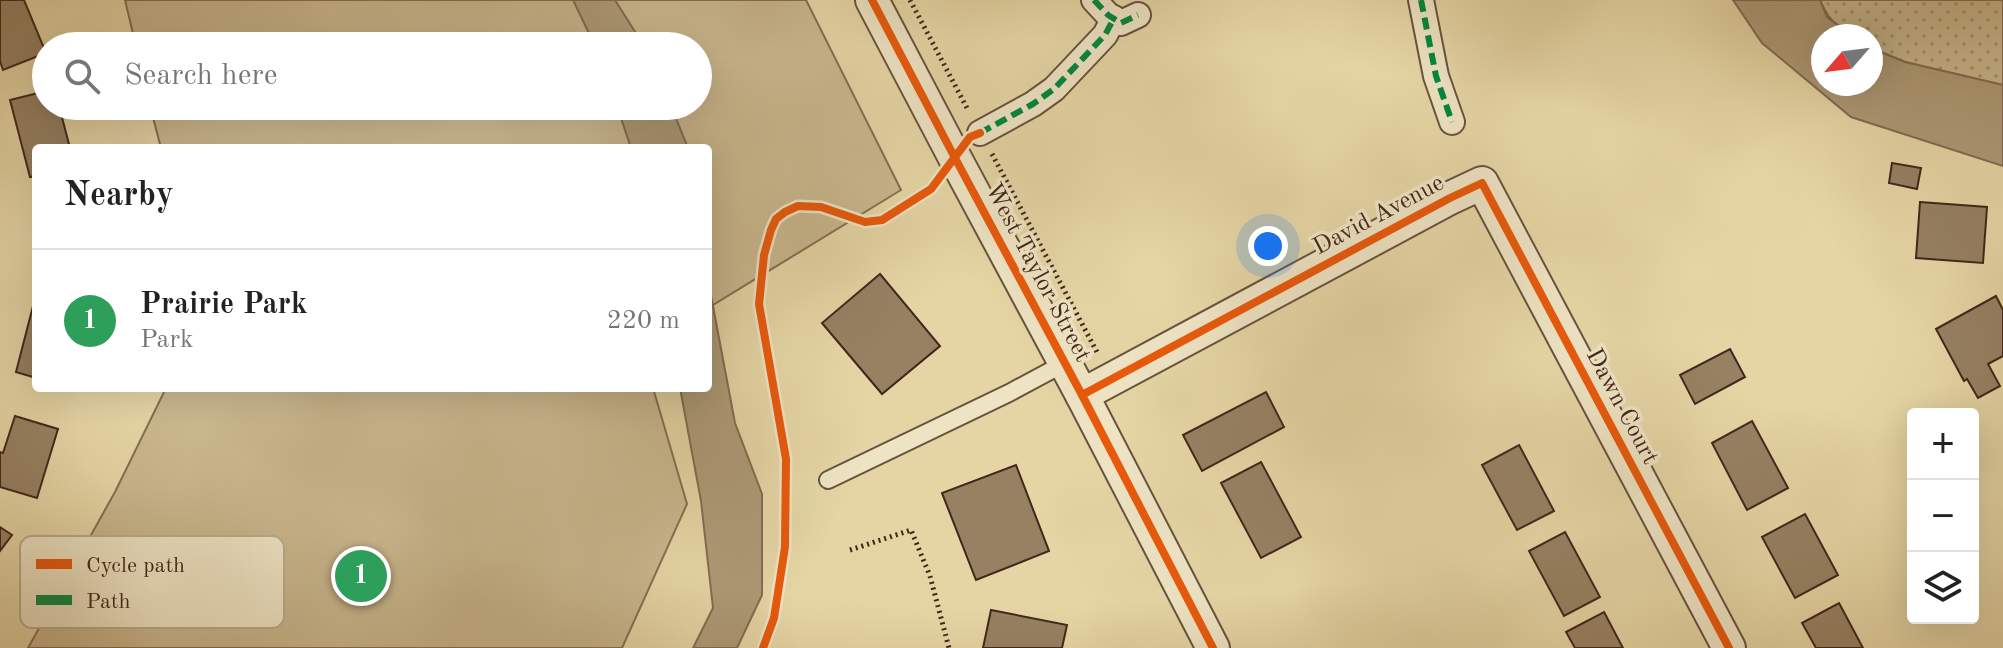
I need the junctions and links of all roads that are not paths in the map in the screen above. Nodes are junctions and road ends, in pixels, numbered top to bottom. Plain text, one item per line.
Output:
1 (872, 0) edge
2 (1094, 0) edge
3 (1421, 0) edge
4 (1452, 122) dead end
5 (980, 133) road end
6 (1482, 183) joint
7 (1065, 363) junction
8 (1096, 387) junction
9 (828, 480) dead end
10 (1213, 648) edge
11 (1729, 648) edge

1 - 7 street, West Taylor Street
2 - 5 street
3 - 4 street
6 - 8 street, David Avenue
6 - 11 street, Dawn Court
7 - 8 street, West Taylor Street
7 - 9 lane
8 - 10 street, West Taylor Street

